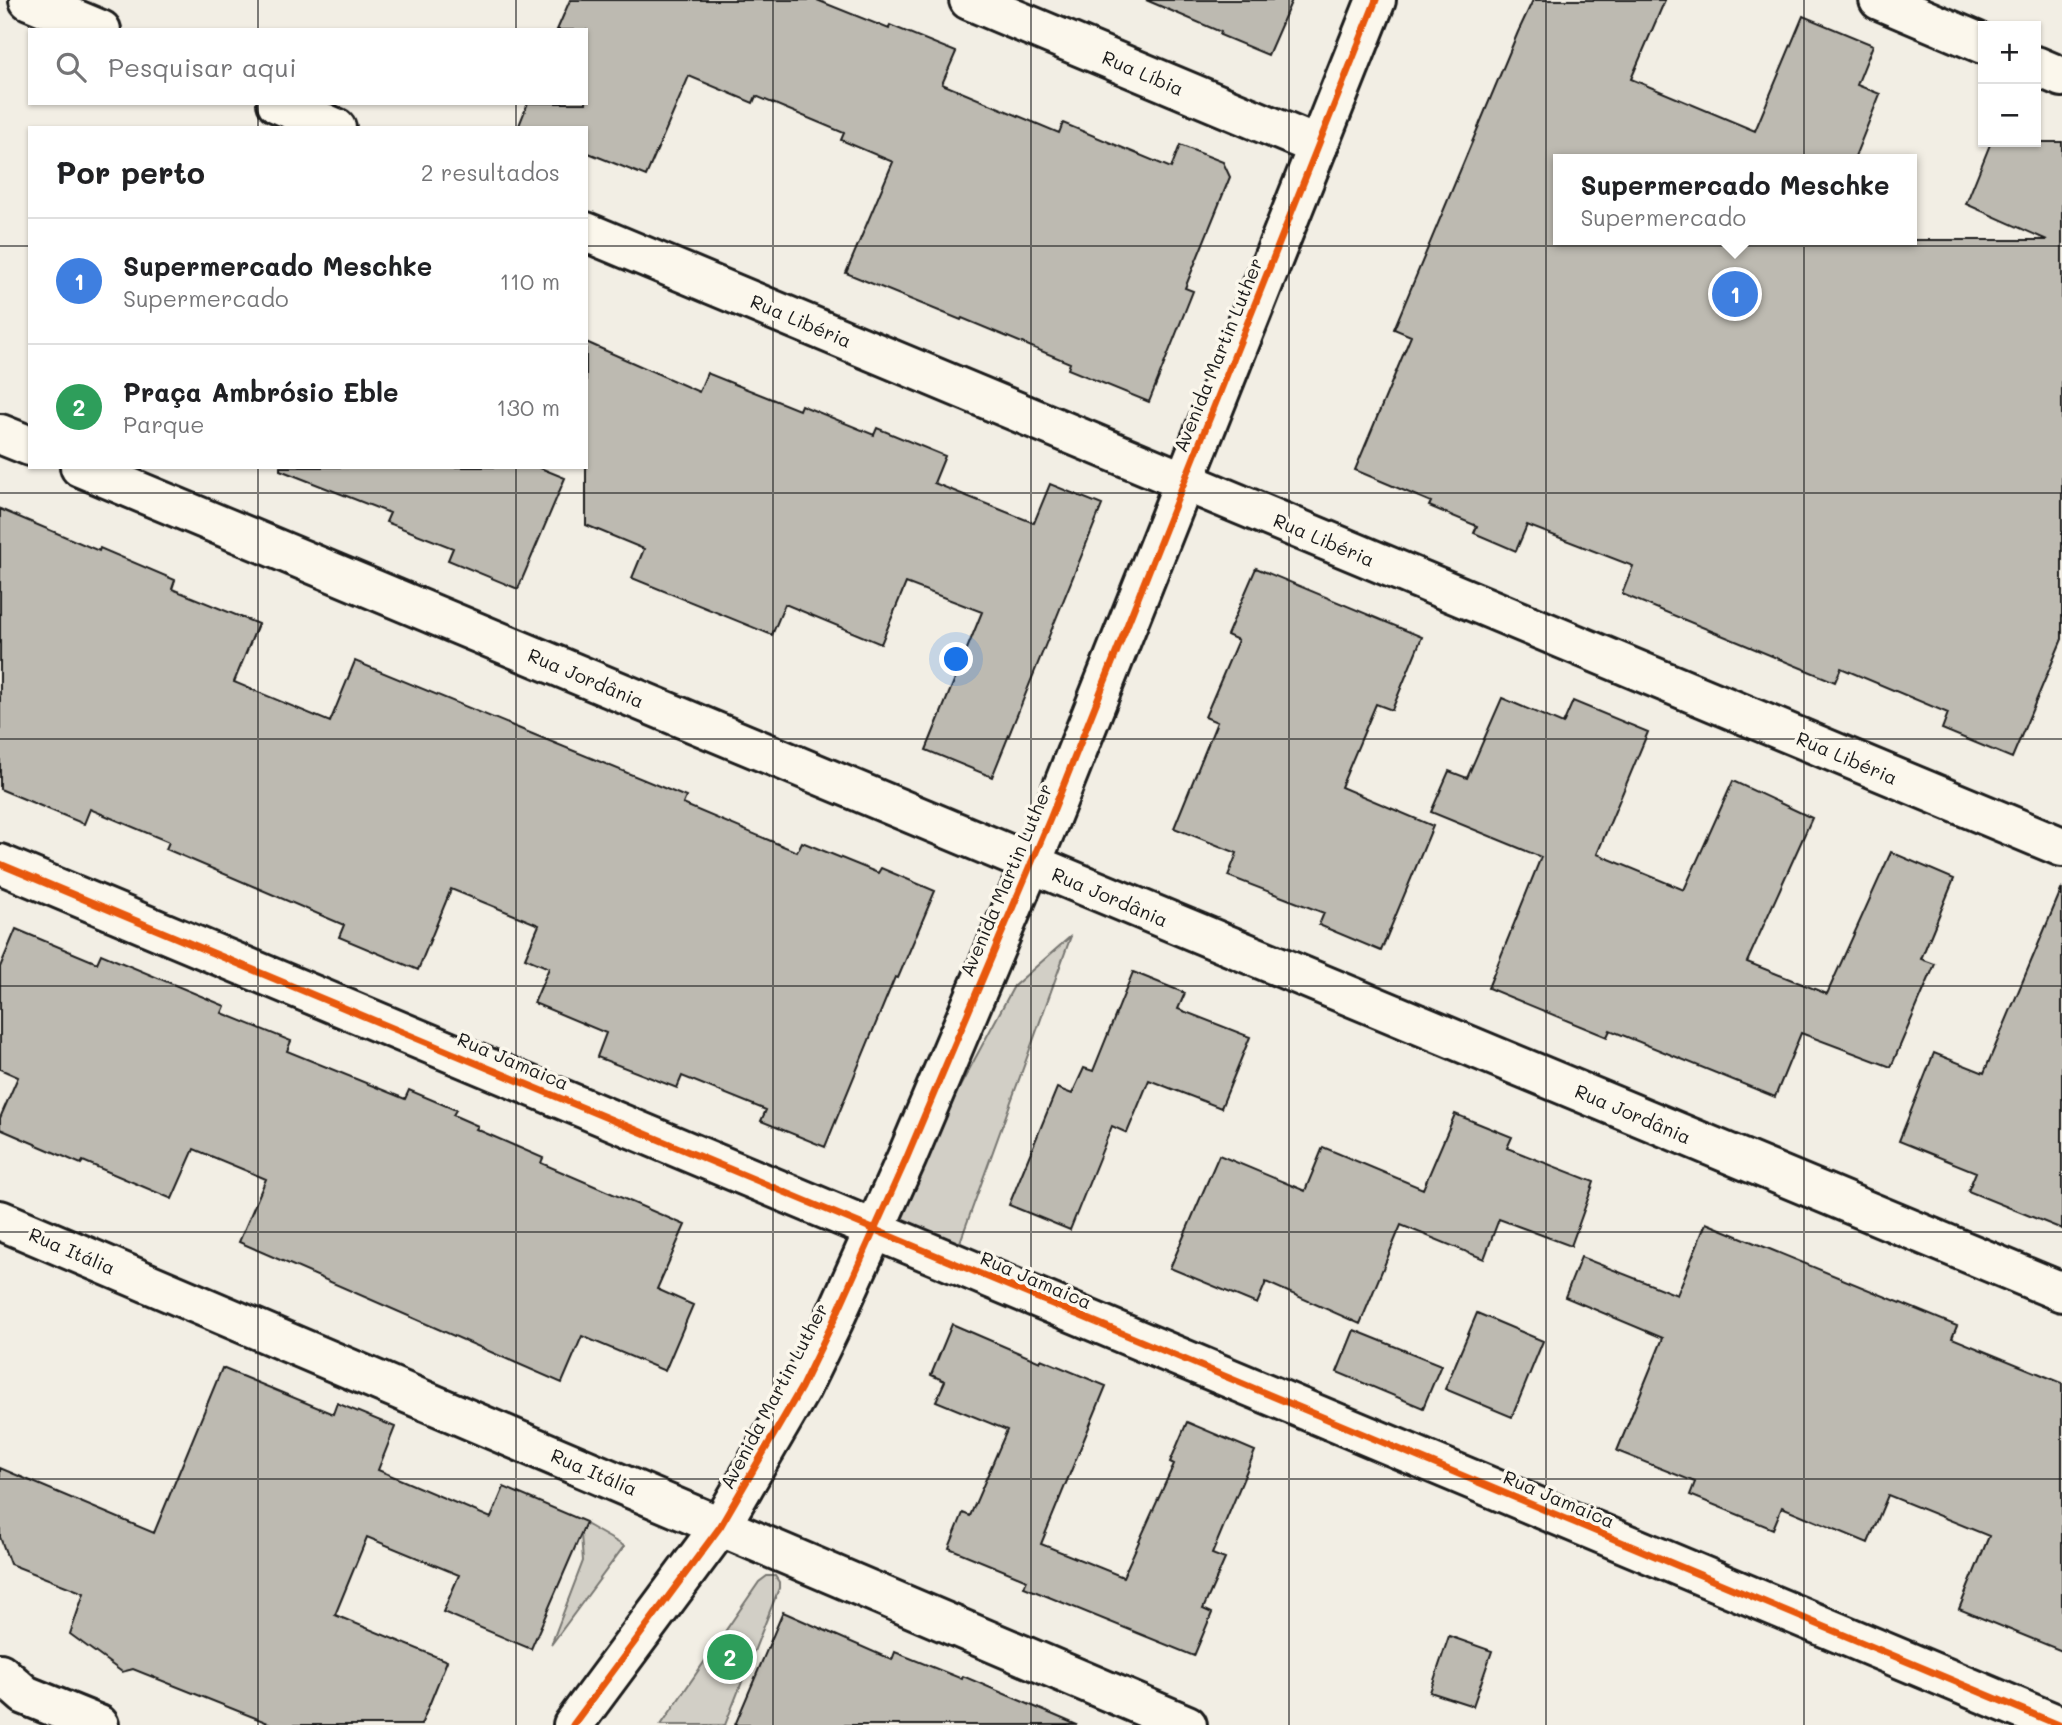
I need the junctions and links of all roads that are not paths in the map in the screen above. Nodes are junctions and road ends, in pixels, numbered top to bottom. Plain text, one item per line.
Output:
1 (29, 0) edge
2 (969, 0) edge
3 (1376, 0) edge
4 (1880, 0) edge
5 (96, 28) edge
6 (1978, 42) edge
7 (2041, 68) edge
8 (2062, 77) edge
9 (282, 105) edge
10 (331, 126) edge
11 (1318, 146) junction
12 (588, 233) edge
13 (0, 434) edge
14 (28, 445) edge
15 (85, 469) edge
16 (1185, 481) junction
17 (2062, 847) edge
18 (1030, 863) junction
19 (0, 864) edge
20 (0, 1220) edge
21 (876, 1230) junction
22 (2062, 1292) edge
23 (720, 1527) junction
24 (0, 1673) edge
25 (99, 1725) edge
26 (573, 1725) edge
27 (1187, 1725) edge
28 (2059, 1725) edge

1 - 5 street
2 - 11 street, Rua Líbia
3 - 11 street, Avenida Martin Luther
4 - 6 street
7 - 8 street
9 - 10 street
11 - 16 street, Avenida Martin Luther
12 - 16 street, Rua Libéria
13 - 14 street
15 - 18 street, Rua Jordânia
16 - 17 street, Rua Libéria
16 - 18 street, Avenida Martin Luther
18 - 21 street, Avenida Martin Luther
18 - 22 street, Rua Jordânia
19 - 21 street, Rua Jamaica
20 - 23 street, Rua Itália
21 - 23 street, Avenida Martin Luther
21 - 28 street, Rua Jamaica
23 - 26 street, Avenida Martin Luther
23 - 27 street, Rua Itália
24 - 25 street

